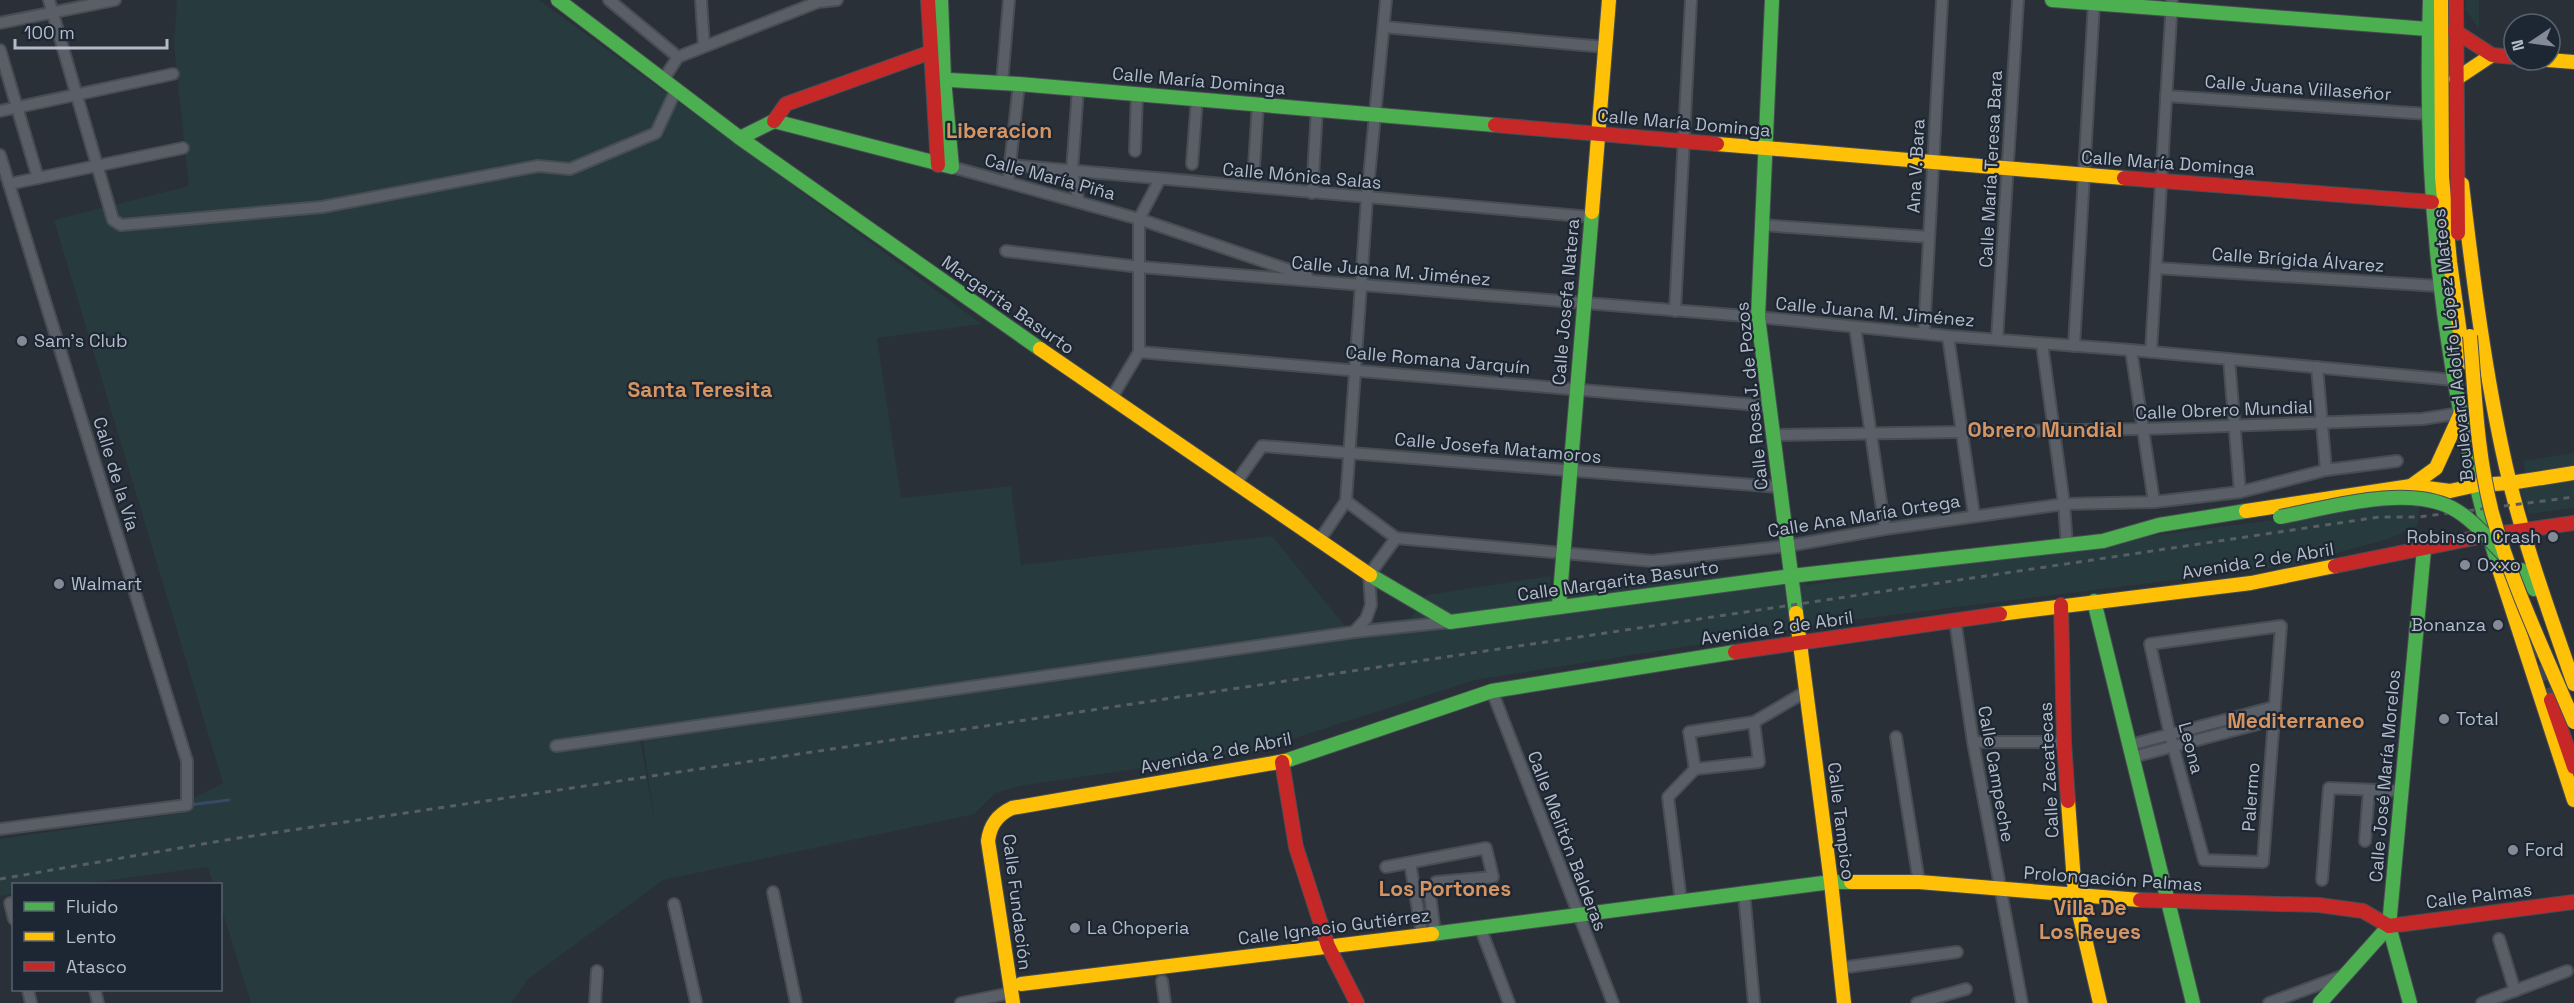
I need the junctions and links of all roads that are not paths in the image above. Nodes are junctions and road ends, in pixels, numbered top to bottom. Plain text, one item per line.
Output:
1 (49, 0) edge
2 (115, 0) edge
3 (558, 0) edge
4 (609, 0) edge
5 (701, 0) edge
6 (837, 0) edge
7 (928, 0) edge
8 (941, 0) edge
9 (1009, 0) edge
10 (1386, 0) edge
11 (1609, 0) edge
12 (1691, 0) edge
13 (1772, 0) edge
14 (1942, 0) edge
15 (2018, 0) edge
16 (2052, 0) edge
17 (2430, 0) edge
18 (2441, 0) edge
19 (2456, 0) edge
20 (818, 1) edge
21 (2094, 3) junction
22 (2171, 4) edge
23 (52, 13) junction
24 (0, 23) edge
25 (1384, 27) junction
26 (2428, 29) junction
27 (2455, 32) junction
28 (704, 46) junction
29 (1605, 46) junction
30 (0, 50) edge
31 (931, 52) junction
32 (2492, 56) junction
33 (2502, 56) edge
34 (678, 57) junction
35 (172, 74) dead end
36 (938, 79) junction
37 (2456, 79) junction
38 (663, 80) junction
39 (1002, 83) junction
40 (1019, 84) junction
41 (1078, 89) junction
42 (676, 90) junction
43 (77, 94) junction
44 (1137, 94) junction
45 (2166, 96) junction
46 (1197, 99) junction
47 (1258, 104) junction
48 (18, 107) junction
49 (1317, 109) junction
50 (0, 111) edge
51 (1375, 114) junction
52 (2428, 114) junction
53 (774, 121) junction
54 (2456, 128) junction
55 (1598, 134) junction
56 (740, 138) junction
57 (1684, 142) junction
58 (183, 148) dead end
59 (1764, 148) junction
60 (1135, 151) dead end
61 (0, 155) edge
62 (1933, 162) junction
63 (1192, 164) dead end
64 (98, 165) junction
65 (1011, 165) junction
66 (945, 166) junction
67 (1254, 166) dead end
68 (2009, 169) junction
69 (1072, 171) junction
70 (2085, 175) junction
71 (38, 178) junction
72 (1160, 179) junction
73 (2161, 181) junction
74 (1008, 182) junction
75 (9, 184) junction
76 (1312, 193) junction
77 (1368, 198) junction
78 (1079, 202) junction
79 (2432, 202) junction
80 (1591, 217) junction
81 (1139, 219) junction
82 (1762, 225) junction
83 (1929, 237) junction
84 (1006, 251) dead end
85 (1140, 267) junction
86 (2156, 268) junction
87 (1322, 281) junction
88 (1362, 284) junction
89 (2439, 286) junction
90 (1584, 304) junction
91 (1675, 311) junction
92 (1758, 317) junction
93 (1855, 327) junction
94 (1924, 333) junction
95 (1948, 336) junction
96 (1997, 339) junction
97 (2042, 344) junction
98 (2074, 346) junction
99 (2131, 350) junction
100 (1140, 352) junction
101 (2151, 352) junction
102 (2229, 359) junction
103 (2464, 362) dead end
104 (2317, 367) junction
105 (1355, 370) junction
106 (2454, 380) junction
107 (1577, 389) junction
108 (1111, 399) junction
109 (1769, 406) junction
110 (2461, 413) junction
111 (2322, 424) junction
112 (2234, 426) junction
113 (2143, 429) junction
114 (2053, 430) junction
115 (1962, 431) junction
116 (1872, 433) junction
117 (1773, 435) junction
118 (1348, 453) junction
119 (2397, 461) dead end
120 (1569, 470) junction
121 (2326, 470) junction
122 (2574, 473) edge
123 (2510, 483) junction
124 (1235, 484) junction
125 (2476, 485) junction
126 (2411, 486) junction
127 (1779, 487) junction
128 (2240, 492) junction
129 (1346, 501) junction
130 (2154, 502) junction
131 (2064, 504) junction
132 (1974, 516) junction
133 (2574, 523) edge
134 (1886, 529) junction
135 (2522, 530) junction
136 (2489, 535) junction
137 (1396, 538) junction
138 (2103, 541) junction
139 (1319, 542) junction
140 (1786, 546) junction
141 (2067, 546) junction
142 (2424, 549) junction
143 (1563, 554) junction
144 (2507, 558) junction
145 (1369, 575) junction
146 (1791, 576) junction
147 (2094, 601) junction
148 (2061, 605) junction
149 (1559, 606) junction
150 (2514, 616) junction
151 (1955, 620) junction
152 (1450, 622) junction
153 (1354, 632) junction
154 (1801, 644) junction
155 (2150, 644) joint
156 (2566, 660) junction
157 (2574, 684) edge
158 (1492, 691) junction
159 (1807, 691) junction
160 (2551, 700) tunnel mouth
161 (2274, 707) junction
162 (2273, 720) junction
163 (1754, 722) junction
164 (2574, 722) edge
165 (2170, 735) junction
166 (1896, 737) dead end
167 (1973, 742) junction
168 (2064, 742) junction
169 (556, 746) dead end
170 (2173, 746) junction
171 (2132, 751) junction
172 (1282, 762) junction
173 (2574, 767) edge
174 (1695, 770) junction
175 (2369, 790) junction
176 (2401, 791) junction
177 (2574, 800) edge
178 (997, 816) junction
179 (0, 830) edge
180 (2365, 841) dead end
181 (2204, 861) joint
182 (1410, 863) junction
183 (1386, 867) dead end
184 (2322, 880) dead end
185 (1831, 882) junction
186 (1919, 882) junction
187 (2000, 890) junction
188 (772, 892) dead end
189 (1744, 892) junction
190 (2075, 896) junction
191 (1681, 901) junction
192 (2574, 902) edge
193 (10, 903) dead end
194 (2170, 903) junction
195 (674, 904) dead end
196 (12, 911) edge
197 (1578, 916) junction
198 (2389, 926) junction
199 (1480, 927) junction
200 (1428, 934) junction
201 (2499, 939) dead end
202 (1328, 946) junction
203 (1957, 951) dead end
204 (1840, 968) junction
205 (597, 971) dead end
206 (2567, 971) dead end
207 (2342, 976) junction
208 (1162, 981) dead end
209 (1966, 989) dead end
210 (2515, 991) junction
211 (1015, 997) edge
212 (595, 1003) edge
213 (696, 1003) edge
214 (796, 1003) edge
215 (961, 1003) edge
216 (1024, 1003) edge
217 (1165, 1003) edge
218 (1357, 1003) edge
219 (1509, 1003) edge
220 (1613, 1003) edge
221 (1754, 1003) edge
222 (1844, 1003) edge
223 (1917, 1003) edge
224 (2022, 1003) edge
225 (2100, 1003) edge
226 (2193, 1003) edge
227 (2269, 1003) edge
228 (2320, 1003) edge
229 (2410, 1003) edge
230 (2482, 1003) edge

1 - 23 street
2 - 23 street
3 - 38 main road, Margarita Basurto
4 - 34 street
5 - 28 street
6 - 20 street
7 - 31 main road
8 - 36 main road
9 - 39 street
10 - 25 street
11 - 29 main road, Calle Josefa Natera
12 - 57 street
13 - 59 main road, Calle Rosa J. de Pozos
14 - 62 street, Ana V. Bara
15 - 68 street, Calle María Teresa Bara
16 - 21 main road
17 - 26 main road, Boulevard Adolfo López Mateos
18 - 103 main road, Boulevard Adolfo López Mateos
19 - 27 main road, Boulevard Adolfo López Mateos
20 - 28 street
21 - 22 main road
21 - 70 street
22 - 26 main road
22 - 45 street
23 - 24 street
23 - 43 street
25 - 29 street
25 - 51 street
26 - 52 main road, Boulevard Adolfo López Mateos
27 - 32 main road
27 - 37 main road, Boulevard Adolfo López Mateos
28 - 34 street
29 - 55 main road, Calle Josefa Natera
30 - 48 street
31 - 36 main road
31 - 53 main road
32 - 33 main road
32 - 37 main road
34 - 38 street
35 - 43 street
36 - 39 main road, Calle María Dominga
36 - 66 main road
37 - 54 main road, Boulevard Adolfo López Mateos
38 - 42 main road, Margarita Basurto
39 - 40 main road, Calle María Dominga
40 - 41 main road, Calle María Dominga
40 - 65 street
41 - 44 main road, Calle María Dominga
41 - 69 street
42 - 56 main road, Margarita Basurto
42 - 64 street
43 - 48 street
43 - 64 street
44 - 46 main road, Calle María Dominga
44 - 60 street
45 - 52 street, Calle Juana Villaseñor
45 - 73 street
46 - 47 main road, Calle María Dominga
46 - 63 street
47 - 49 main road, Calle María Dominga
47 - 67 street
48 - 50 street
48 - 71 street
49 - 51 main road, Calle María Dominga
49 - 76 street
51 - 55 main road, Calle María Dominga
51 - 77 street
52 - 79 main road, Boulevard Adolfo López Mateos
53 - 56 main road
53 - 66 main road
54 - 123 main road, Boulevard Adolfo López Mateos
54 - 144 main road, Boulevard Adolfo López Mateos, bridge
55 - 57 main road, Calle María Dominga
55 - 80 main road, Calle Josefa Natera
56 - 108 main road, Margarita Basurto
57 - 59 main road, Calle María Dominga
57 - 91 street
58 - 64 street
59 - 62 main road, Calle María Dominga
59 - 82 main road, Calle Rosa J. de Pozos
61 - 75 street, Calle de la Vía
62 - 68 main road, Calle María Dominga
62 - 83 street, Ana V. Bara
64 - 71 street
65 - 69 street, Calle Mónica Salas
65 - 74 street
66 - 74 street, Calle María Piña
68 - 70 main road, Calle María Dominga
68 - 96 street, Calle María Teresa Bara
69 - 72 street, Calle Mónica Salas
69 - 78 street
70 - 73 main road, Calle María Dominga
70 - 98 street
71 - 75 street
72 - 76 street, Calle Mónica Salas
72 - 81 street
73 - 79 main road, Calle María Dominga
73 - 86 street
74 - 78 street, Calle María Piña
75 - 179 street, Calle de la Vía
76 - 77 street, Calle Mónica Salas
77 - 80 street, Calle Mónica Salas
77 - 88 street
78 - 81 street, Calle María Piña
79 - 89 main road, Boulevard Adolfo López Mateos
80 - 90 main road, Calle Josefa Natera
81 - 85 street
81 - 87 street, Calle María Piña
82 - 83 street
82 - 92 main road, Calle Rosa J. de Pozos
83 - 94 street, Ana V. Bara
84 - 85 street, Calle Juana M. Jiménez
85 - 87 street, Calle Juana M. Jiménez
85 - 100 street
86 - 89 street, Calle Brígida Álvarez
86 - 101 street
87 - 88 street, Calle Juana M. Jiménez
88 - 90 street, Calle Juana M. Jiménez
88 - 105 street
89 - 106 main road, Boulevard Adolfo López Mateos
90 - 91 street, Calle Juana M. Jiménez
90 - 107 main road, Calle Josefa Natera
91 - 92 street, Calle Juana M. Jiménez
92 - 93 street, Calle Juana M. Jiménez
92 - 109 main road, Calle Rosa J. de Pozos
93 - 94 street, Calle Juana M. Jiménez
93 - 116 street
94 - 95 street, Calle Juana M. Jiménez
95 - 96 street, Calle Juana M. Jiménez
95 - 115 street
96 - 97 street, Calle Juana M. Jiménez
97 - 98 street, Calle Juana M. Jiménez
97 - 114 street
98 - 99 street, Calle Juana M. Jiménez
99 - 101 street, Calle Juana M. Jiménez
99 - 113 street
100 - 105 street, Calle Romana Jarquín
100 - 108 street
101 - 102 street, Calle Juana M. Jiménez
102 - 104 street, Calle Juana M. Jiménez
102 - 112 street
104 - 106 street, Calle Juana M. Jiménez
104 - 111 street
105 - 107 street, Calle Romana Jarquín
105 - 118 street
106 - 110 main road, Boulevard Adolfo López Mateos
107 - 109 street, Calle Romana Jarquín
107 - 120 main road, Calle Josefa Natera
108 - 124 main road, Margarita Basurto
109 - 117 main road, Calle Rosa J. de Pozos
110 - 111 street, Calle Obrero Mundial
110 - 125 main road, Boulevard Adolfo López Mateos
110 - 126 main road
111 - 112 street, Calle Obrero Mundial
111 - 121 street
112 - 113 street, Calle Obrero Mundial
112 - 128 street
113 - 114 street, Calle Obrero Mundial
113 - 130 street
114 - 115 street, Calle Obrero Mundial
114 - 131 street
115 - 116 street, Calle Obrero Mundial
115 - 132 street
116 - 117 street, Calle Obrero Mundial
116 - 134 street
117 - 127 main road, Calle Rosa J. de Pozos
118 - 120 street, Calle Josefa Matamoros
118 - 124 street, Calle Josefa Matamoros
118 - 129 street
119 - 121 street, Calle Ana María Ortega
120 - 127 street, Calle Josefa Matamoros
120 - 143 main road, Calle Josefa Natera
121 - 128 street, Calle Ana María Ortega
122 - 123 main road
123 - 125 main road
123 - 135 main road, Boulevard Adolfo López Mateos
124 - 139 main road, Margarita Basurto
125 - 126 main road
125 - 136 main road, Boulevard Adolfo López Mateos
126 - 138 main road
127 - 140 main road, Calle Rosa J. de Pozos
128 - 130 street, Calle Ana María Ortega
129 - 137 street
129 - 139 street
130 - 131 street, Calle Ana María Ortega
131 - 132 street, Calle Ana María Ortega
131 - 141 street
132 - 134 street, Calle Ana María Ortega
133 - 135 main road, Avenida 2 de Abril
134 - 140 street, Calle Ana María Ortega
135 - 136 main road, Avenida 2 de Abril
135 - 156 main road, Boulevard Adolfo López Mateos
136 - 142 main road, Avenida 2 de Abril
136 - 150 main road, Boulevard Adolfo López Mateos
137 - 143 street, Calle Ana María Ortega
137 - 145 street
138 - 141 main road, Calle Margarita Basurto
138 - 144 main road, bridge
139 - 145 main road, Margarita Basurto
140 - 143 street, Calle Ana María Ortega
140 - 146 main road, Calle Rosa J. de Pozos
141 - 146 main road, Calle Margarita Basurto
142 - 147 main road, Avenida 2 de Abril
142 - 176 main road, Calle José María Morelos
143 - 149 main road, Calle Josefa Natera
144 - 164 main road, Boulevard Adolfo López Mateos, bridge
145 - 152 main road, Margarita Basurto
145 - 153 street
146 - 149 main road, Calle Margarita Basurto
146 - 154 main road, Calle Rosa J. de Pozos
147 - 148 main road, Avenida 2 de Abril
147 - 171 main road
148 - 151 main road, Avenida 2 de Abril
148 - 168 main road, Calle Zacatecas
149 - 152 main road, Calle Margarita Basurto
150 - 156 main road
150 - 177 main road, Boulevard Adolfo López Mateos
151 - 154 main road, Avenida 2 de Abril
151 - 167 street, Calle Campeche
152 - 153 street
153 - 169 street
154 - 158 main road, Avenida 2 de Abril
154 - 159 main road, Calle Tampico
155 - 161 street, Palermo
155 - 165 street, Leona
156 - 157 main road, Boulevard Adolfo López Mateos
158 - 172 main road, Avenida 2 de Abril
158 - 197 street, Calle Melitón Balderas
159 - 163 street
159 - 185 main road, Calle Tampico
160 - 173 main road
161 - 162 street, Palermo
161 - 165 street
162 - 170 street
162 - 181 street, Palermo
163 - 174 street
163 - 174 street
165 - 170 street, Leona
165 - 171 street
166 - 186 street
167 - 168 street
167 - 187 street, Calle Campeche
168 - 190 main road, Calle Zacatecas
170 - 171 street
170 - 181 street, Leona
171 - 194 main road
172 - 178 main road, Avenida 2 de Abril
172 - 202 main road
174 - 191 street
175 - 176 street
175 - 180 street
175 - 184 street
176 - 198 main road, Calle José María Morelos
178 - 211 main road, Calle Fundación
178 - 211 main road, Calle Fundación
182 - 183 street
182 - 200 street
182 - 200 street
185 - 186 main road, Prolongación Palmas
185 - 189 main road, Calle Ignacio Gutiérrez
185 - 204 main road, Calle Tampico
186 - 187 main road, Prolongación Palmas
187 - 190 main road, Prolongación Palmas
187 - 224 street, Calle Campeche
188 - 214 street
189 - 191 main road, Calle Ignacio Gutiérrez
189 - 221 street
190 - 194 main road, Prolongación Palmas
190 - 225 main road, Calle Zacatecas
191 - 197 main road, Calle Ignacio Gutiérrez
192 - 198 main road, Calle Palmas
193 - 196 street
194 - 198 main road, Prolongación Palmas
194 - 226 main road
195 - 213 street
197 - 199 main road, Calle Ignacio Gutiérrez
197 - 220 street, Calle Melitón Balderas
198 - 207 main road
198 - 229 main road, Calle José María Morelos
199 - 200 main road, Calle Ignacio Gutiérrez
199 - 219 street
200 - 202 main road, Calle Ignacio Gutiérrez
201 - 210 street
202 - 211 main road, Calle Ignacio Gutiérrez
202 - 218 main road
203 - 204 street
204 - 222 main road, Calle Tampico
205 - 212 street
206 - 210 street
207 - 227 street
207 - 228 main road
208 - 217 street
209 - 223 street
210 - 230 street
211 - 215 street
211 - 216 main road, Calle Fundación

